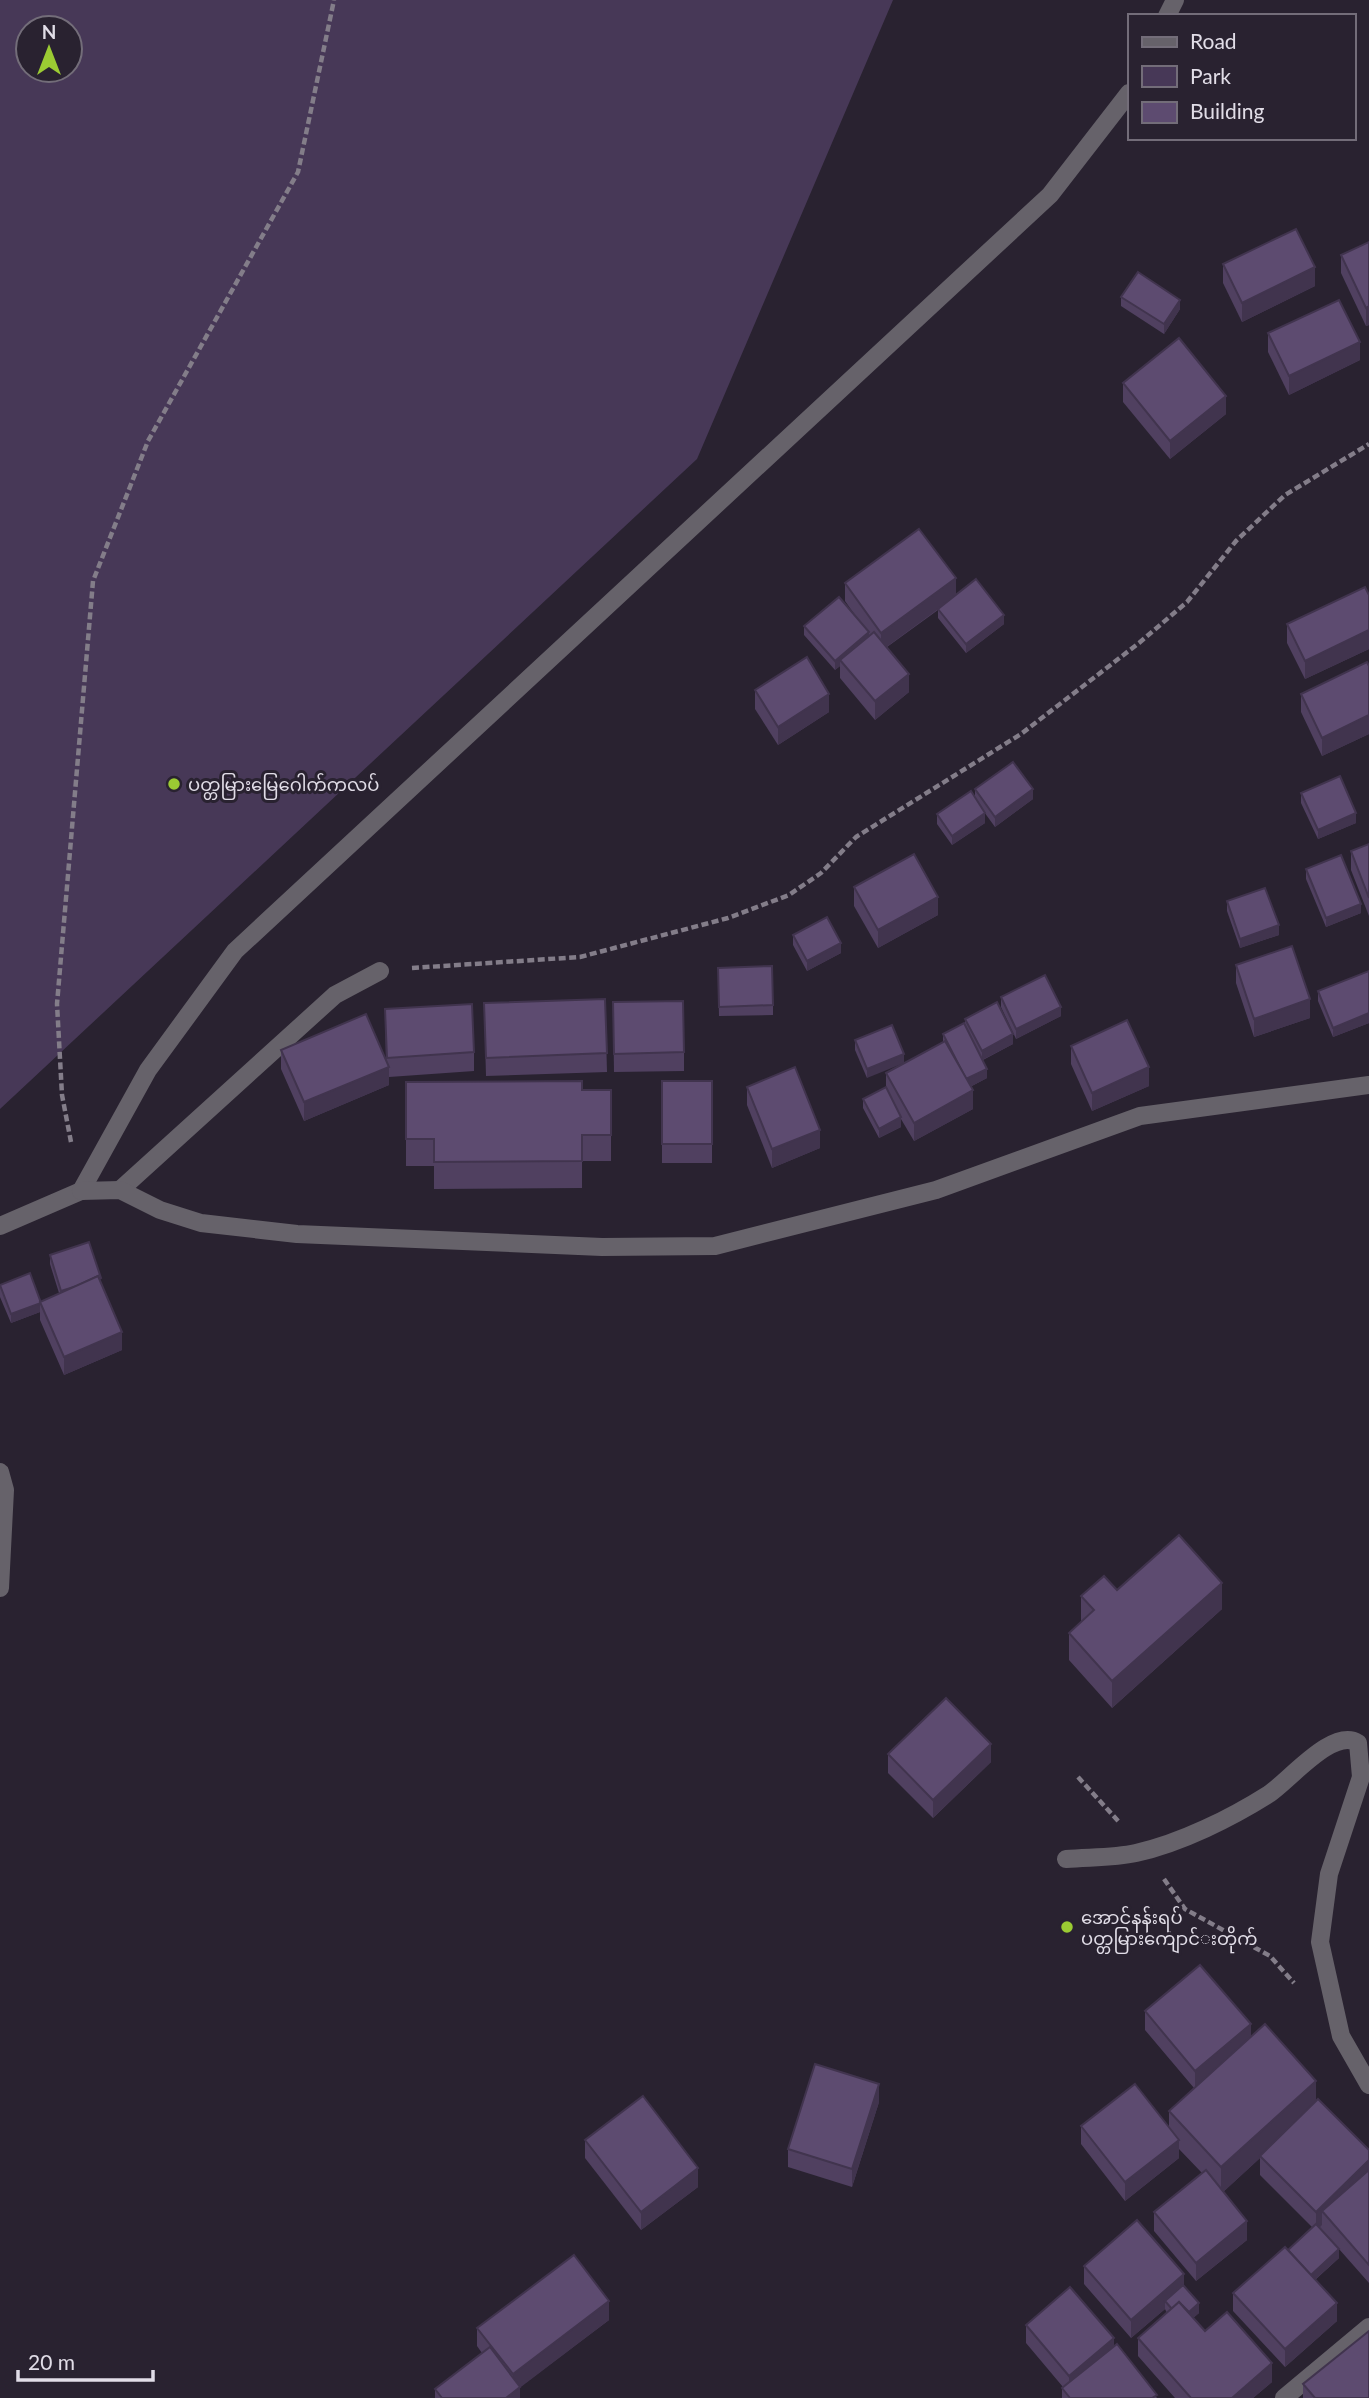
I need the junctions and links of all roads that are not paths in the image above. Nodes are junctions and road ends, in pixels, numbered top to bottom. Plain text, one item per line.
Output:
1 (1128, 94) edge
2 (380, 971) road end
3 (1369, 1085) edge
4 (120, 1189) junction
5 (81, 1191) junction
6 (16, 1218) junction
7 (0, 1226) edge
8 (0, 1242) edge
9 (0, 1472) edge
10 (0, 1588) edge
11 (1066, 1859) dead end
12 (1369, 2085) edge
13 (1369, 2327) edge
14 (1284, 2398) edge

1 - 5 street
2 - 4 street
3 - 4 street
4 - 5 street
5 - 6 street
6 - 7 street
6 - 8 street
9 - 10 street
11 - 12 street
13 - 14 street

